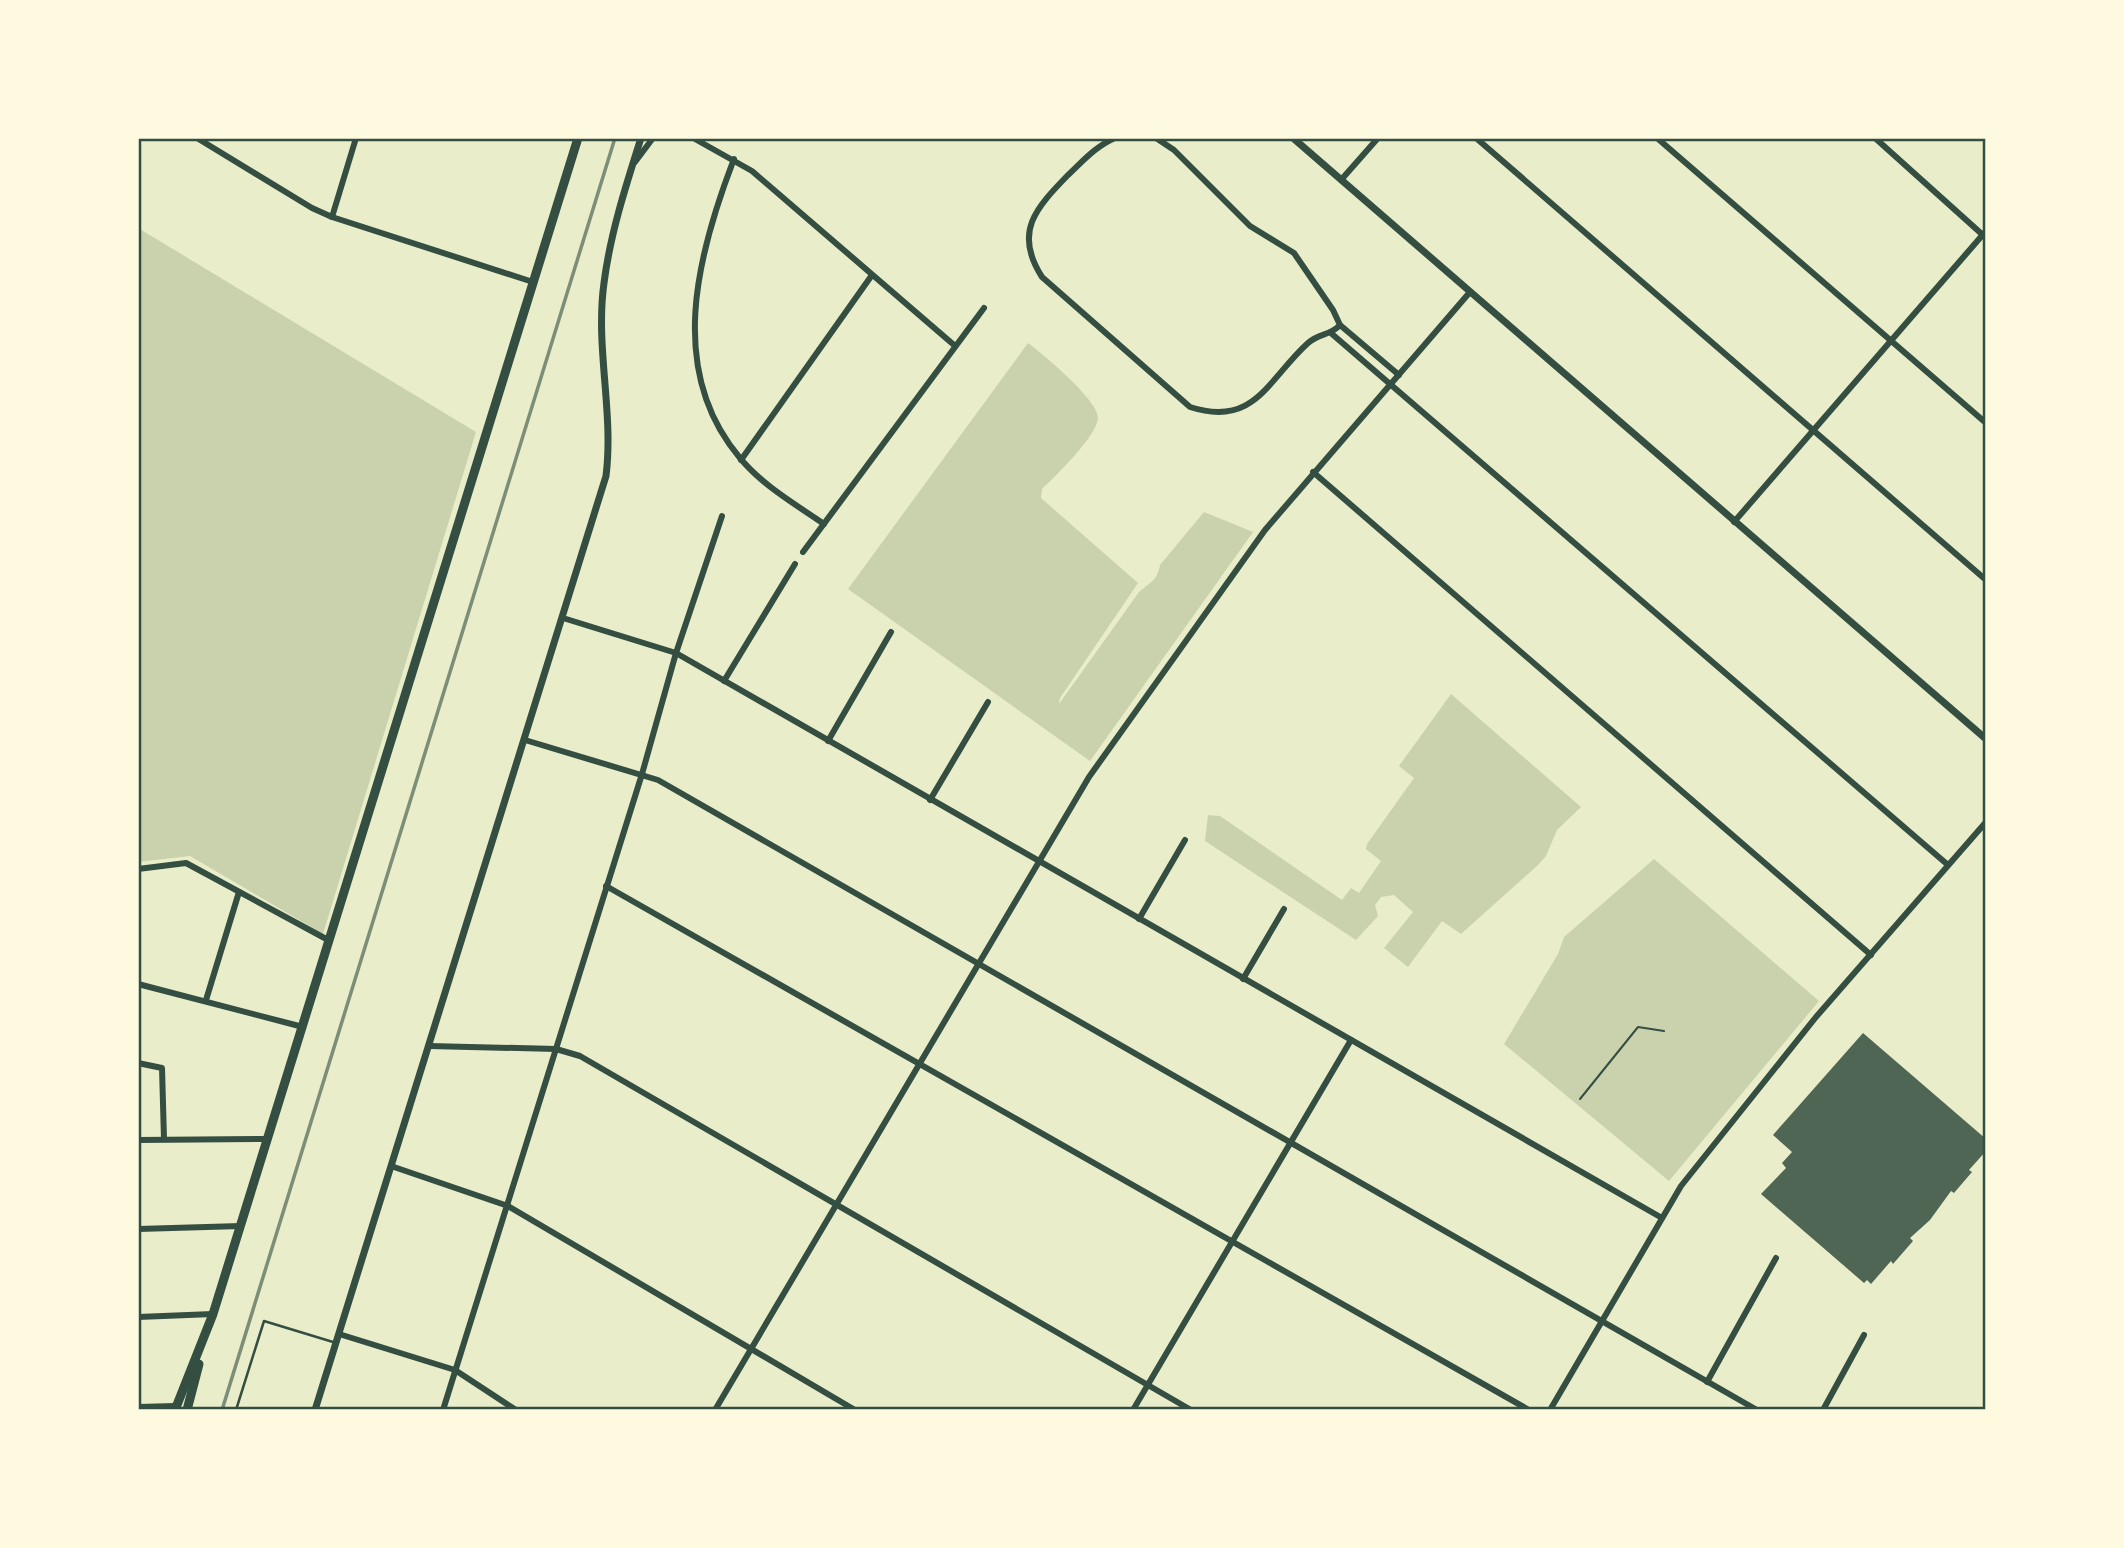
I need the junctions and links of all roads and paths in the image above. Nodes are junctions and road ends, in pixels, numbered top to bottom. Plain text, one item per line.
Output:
1 (197, 138) edge
2 (356, 138) edge
3 (578, 138) edge
4 (641, 138) edge
5 (653, 138) edge
6 (693, 138) edge
7 (1115, 138) edge
8 (1156, 138) edge
9 (1293, 138) edge
10 (1378, 138) edge
11 (1476, 138) edge
12 (1657, 138) edge
13 (1875, 138) edge
14 (734, 159) junction
15 (632, 167) junction
16 (1341, 180) junction
17 (332, 217) junction
18 (1985, 234) edge
19 (872, 275) junction
20 (533, 282) junction
21 (1471, 292) junction
22 (984, 308) dead end
23 (1340, 325) junction
24 (1332, 334) junction
25 (1890, 340) junction
26 (954, 345) junction
27 (1399, 375) junction
28 (1391, 383) junction
29 (1986, 423) edge
30 (1813, 430) junction
31 (741, 460) junction
32 (1313, 472) junction
33 (722, 516) dead end
34 (1734, 522) junction
35 (824, 524) junction
36 (803, 552) dead end
37 (795, 564) dead end
38 (1986, 580) edge
39 (563, 618) junction
40 (891, 632) dead end
41 (676, 653) junction
42 (724, 681) junction
43 (988, 702) dead end
44 (1986, 739) edge
45 (525, 740) junction
46 (828, 741) junction
47 (642, 774) junction
48 (930, 800) junction
49 (1986, 822) edge
50 (1185, 839) dead end
51 (1038, 863) junction
52 (1948, 865) junction
53 (138, 869) edge
54 (606, 886) junction
55 (239, 892) junction
56 (1284, 909) dead end
57 (1139, 919) junction
58 (330, 941) junction
59 (1871, 954) junction
60 (978, 963) junction
61 (1243, 979) junction
62 (138, 984) edge
63 (206, 1000) junction
64 (303, 1027) junction
65 (1664, 1031) dead end
66 (1351, 1040) junction
67 (429, 1046) junction
68 (556, 1049) junction
69 (138, 1063) edge
70 (919, 1064) junction
71 (1580, 1099) dead end
72 (164, 1139) junction
73 (268, 1139) junction
74 (138, 1140) edge
75 (1290, 1141) junction
76 (391, 1166) junction
77 (836, 1202) junction
78 (508, 1206) junction
79 (1662, 1218) junction
80 (241, 1226) junction
81 (138, 1229) edge
82 (1233, 1240) junction
83 (1776, 1258) dead end
84 (213, 1314) junction
85 (138, 1317) edge
86 (1602, 1321) junction
87 (339, 1334) junction
88 (206, 1335) junction
89 (1864, 1335) dead end
90 (336, 1343) junction
91 (751, 1349) junction
92 (455, 1370) junction
93 (1707, 1382) junction
94 (1147, 1384) junction
95 (138, 1407) edge
96 (176, 1408) edge
97 (187, 1410) edge
98 (236, 1410) edge
99 (316, 1410) edge
100 (443, 1410) edge
101 (516, 1410) edge
102 (715, 1410) edge
103 (855, 1410) edge
104 (1133, 1410) edge
105 (1191, 1410) edge
106 (1529, 1410) edge
107 (1550, 1410) edge
108 (1757, 1410) edge
109 (1823, 1410) edge

1 - 17 street
2 - 17 street
3 - 20 main road
4 - 15 street
5 - 15 street
6 - 14 street
7 - 24 street
8 - 23 street
9 - 16 street
10 - 16 street
11 - 30 street
12 - 25 street
13 - 18 street
14 - 19 street
14 - 31 street
15 - 39 street
16 - 21 street
17 - 20 street
18 - 25 street
19 - 26 street
19 - 31 street
20 - 58 main road
21 - 27 street
21 - 34 street
22 - 26 street
23 - 24 street
23 - 27 street
24 - 28 street
25 - 29 street
25 - 30 street
26 - 35 street
27 - 28 street
28 - 32 street
28 - 52 street
30 - 34 street
30 - 38 street
31 - 35 street
32 - 51 street
32 - 59 street
33 - 41 street
34 - 44 street
35 - 36 street
37 - 42 street
39 - 41 street
39 - 45 street
40 - 46 street
41 - 42 street
41 - 47 street
42 - 46 street
43 - 48 street
45 - 47 street
45 - 67 street
46 - 48 street
47 - 54 street
47 - 60 street
48 - 51 street
49 - 52 street
50 - 57 street
51 - 57 street
51 - 60 street
52 - 59 street
53 - 55 street
54 - 68 street
54 - 70 street
55 - 58 street
55 - 63 street
56 - 61 street
57 - 61 street
58 - 64 main road
59 - 79 street
60 - 70 street
60 - 75 street
61 - 66 street
62 - 63 street
63 - 64 street
64 - 73 main road
65 - 71 path
66 - 75 street
66 - 79 street
67 - 68 street
67 - 76 street
68 - 77 street
68 - 78 street
69 - 72 street
70 - 77 street
70 - 82 street
72 - 73 street
72 - 74 street
73 - 80 main road
75 - 82 street
75 - 86 street
76 - 78 street
76 - 87 street
77 - 91 street
77 - 94 street
78 - 91 street
78 - 92 street
79 - 86 street
80 - 81 street
80 - 84 main road
82 - 94 street
82 - 106 street
83 - 93 street
84 - 85 street
84 - 88 main road
86 - 93 street
86 - 107 street
87 - 90 street
87 - 92 street
88 - 96 main road
88 - 97 main road
89 - 109 street
90 - 98 lane
90 - 99 street
91 - 102 street
91 - 103 street
92 - 100 street
92 - 101 street
93 - 108 street
94 - 104 street
94 - 105 street
95 - 96 street

